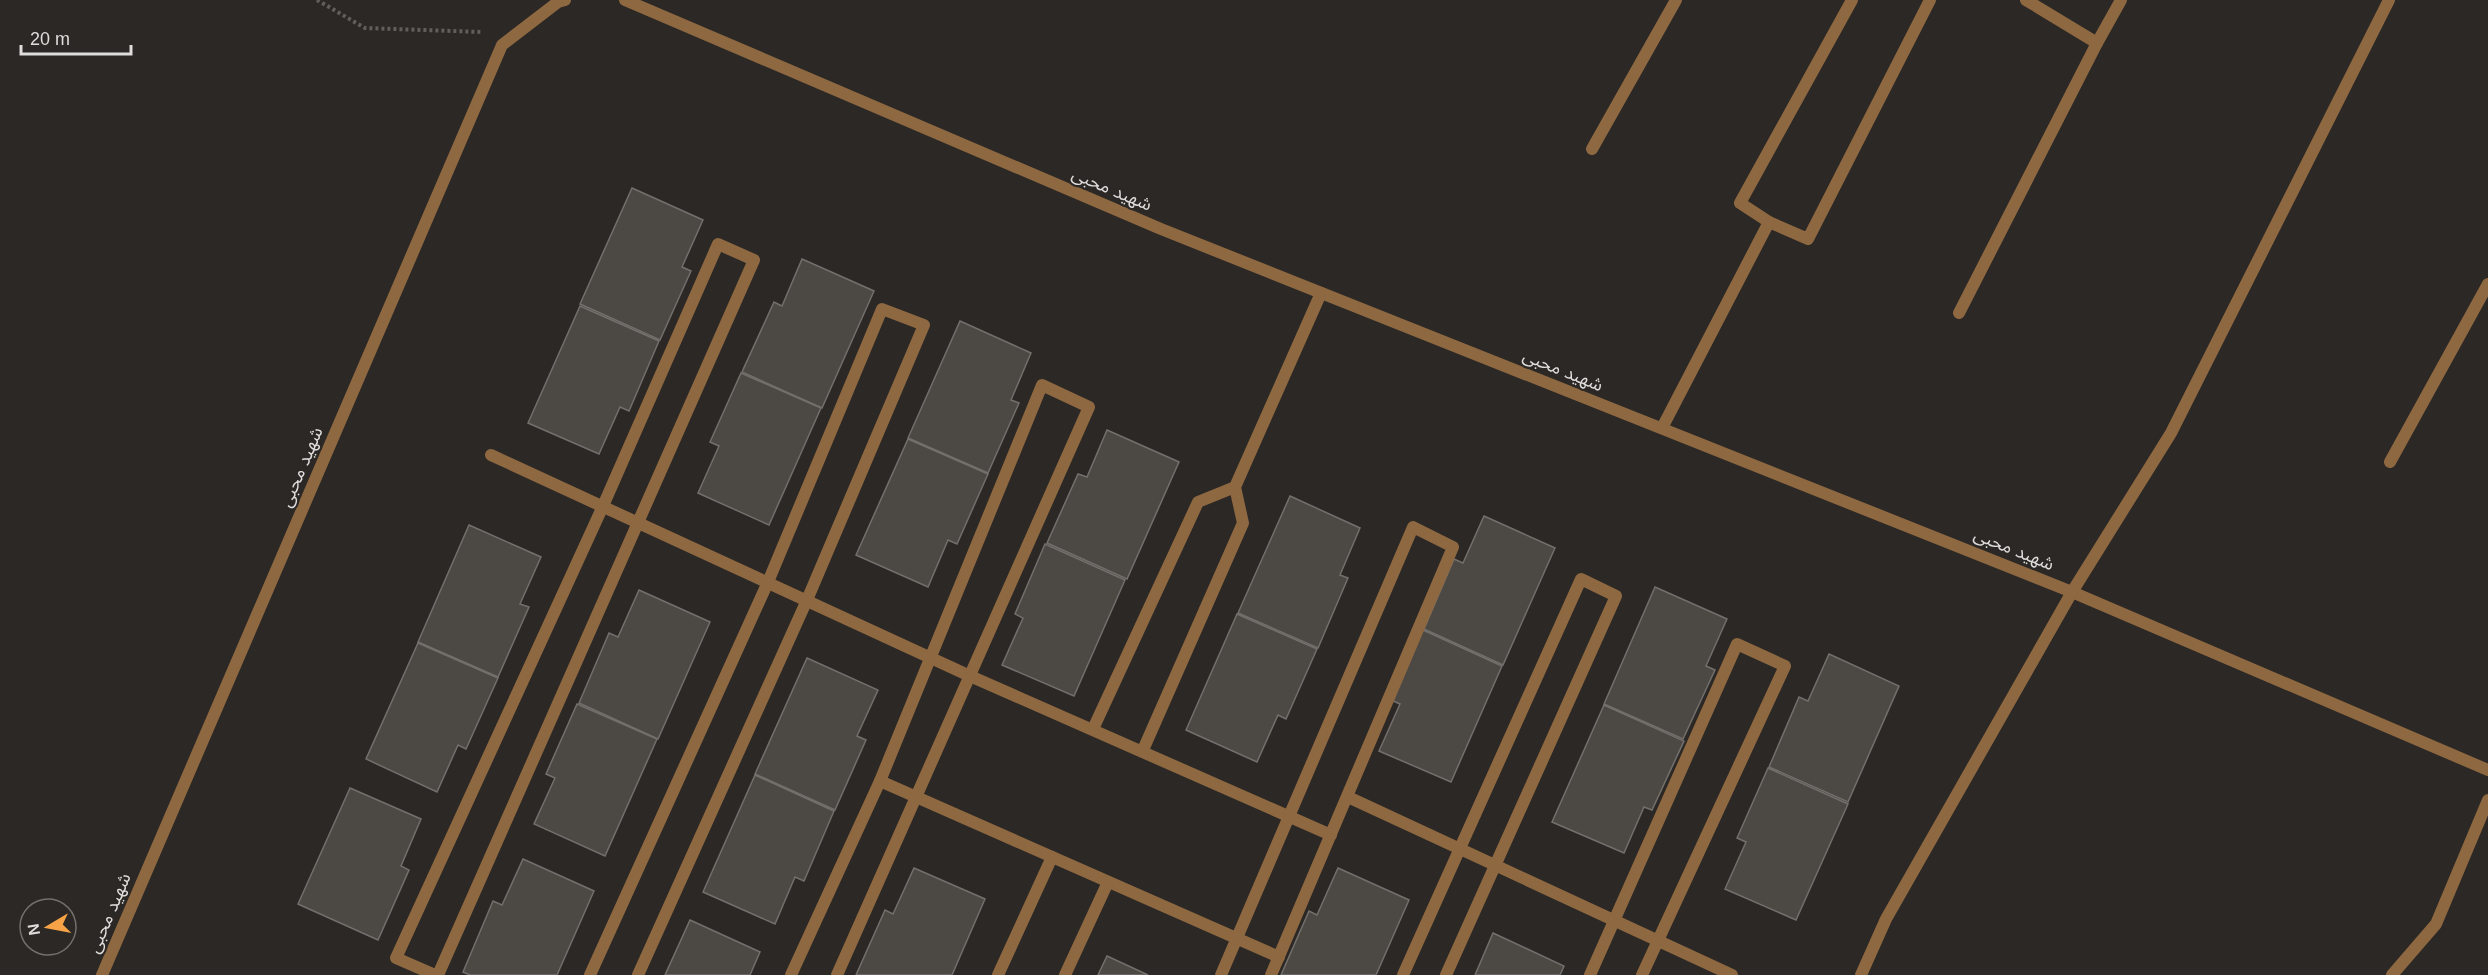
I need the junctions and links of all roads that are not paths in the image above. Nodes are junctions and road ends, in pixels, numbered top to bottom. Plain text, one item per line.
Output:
1 (565, 0) edge
2 (625, 0) edge
3 (1676, 0) edge
4 (1852, 0) edge
5 (1930, 0) edge
6 (2026, 0) edge
7 (2121, 0) edge
8 (2389, 0) edge
9 (2097, 43) junction
10 (1592, 149) dead end
11 (1769, 222) junction
12 (2488, 284) edge
13 (1321, 293) junction
14 (1959, 313) dead end
15 (1662, 428) junction
16 (491, 455) dead end
17 (2390, 462) dead end
18 (1235, 487) junction
19 (603, 506) junction
20 (639, 523) junction
21 (768, 582) junction
22 (2072, 592) junction
23 (807, 600) junction
24 (931, 656) junction
25 (970, 676) junction
26 (1093, 729) junction
27 (1143, 750) junction
28 (2488, 770) edge
29 (879, 781) junction
30 (915, 796) junction
31 (1348, 797) junction
32 (2488, 800) edge
33 (1289, 815) junction
34 (1331, 835) junction
35 (1460, 849) junction
36 (1052, 857) junction
37 (1495, 866) junction
38 (1108, 882) junction
39 (1614, 921) junction
40 (1237, 938) junction
41 (1657, 940) junction
42 (1279, 957) junction
43 (102, 975) edge
44 (437, 975) edge
45 (590, 975) edge
46 (638, 975) edge
47 (791, 975) edge
48 (837, 975) edge
49 (998, 975) edge
50 (1065, 975) edge
51 (1221, 975) edge
52 (1271, 975) edge
53 (1403, 975) edge
54 (1446, 975) edge
55 (1590, 975) edge
56 (1642, 975) edge
57 (1732, 975) edge
58 (1861, 975) edge
59 (2392, 975) edge

1 - 43 street, شهید محبی
2 - 13 street, شهید محبی
3 - 10 street
4 - 11 street
5 - 11 street
6 - 9 street
7 - 9 street
8 - 22 street
9 - 14 street
11 - 15 street
12 - 17 street
13 - 15 street, شهید محبی
13 - 18 street
15 - 22 street, شهید محبی
16 - 19 street
18 - 26 street
18 - 27 street
19 - 20 street
19 - 20 street
19 - 44 street
20 - 21 street
20 - 44 street
21 - 23 street
21 - 23 street
21 - 45 street
22 - 28 street, شهید محبی
22 - 58 street
23 - 24 street
23 - 46 street
24 - 25 street
24 - 25 street
24 - 29 street
25 - 26 street
25 - 30 street
26 - 27 street
27 - 33 street
29 - 30 street
29 - 47 street
30 - 36 street
30 - 48 street
31 - 33 street
31 - 34 street
31 - 35 street
32 - 59 street
33 - 34 street
33 - 40 street
34 - 42 street
35 - 37 street
35 - 37 street
35 - 53 street
36 - 38 street
36 - 49 street
37 - 39 street
37 - 54 street
38 - 40 street
38 - 50 street
39 - 41 street
39 - 41 street
39 - 55 street
40 - 42 street
40 - 51 street
41 - 56 street
41 - 57 street
42 - 52 street

